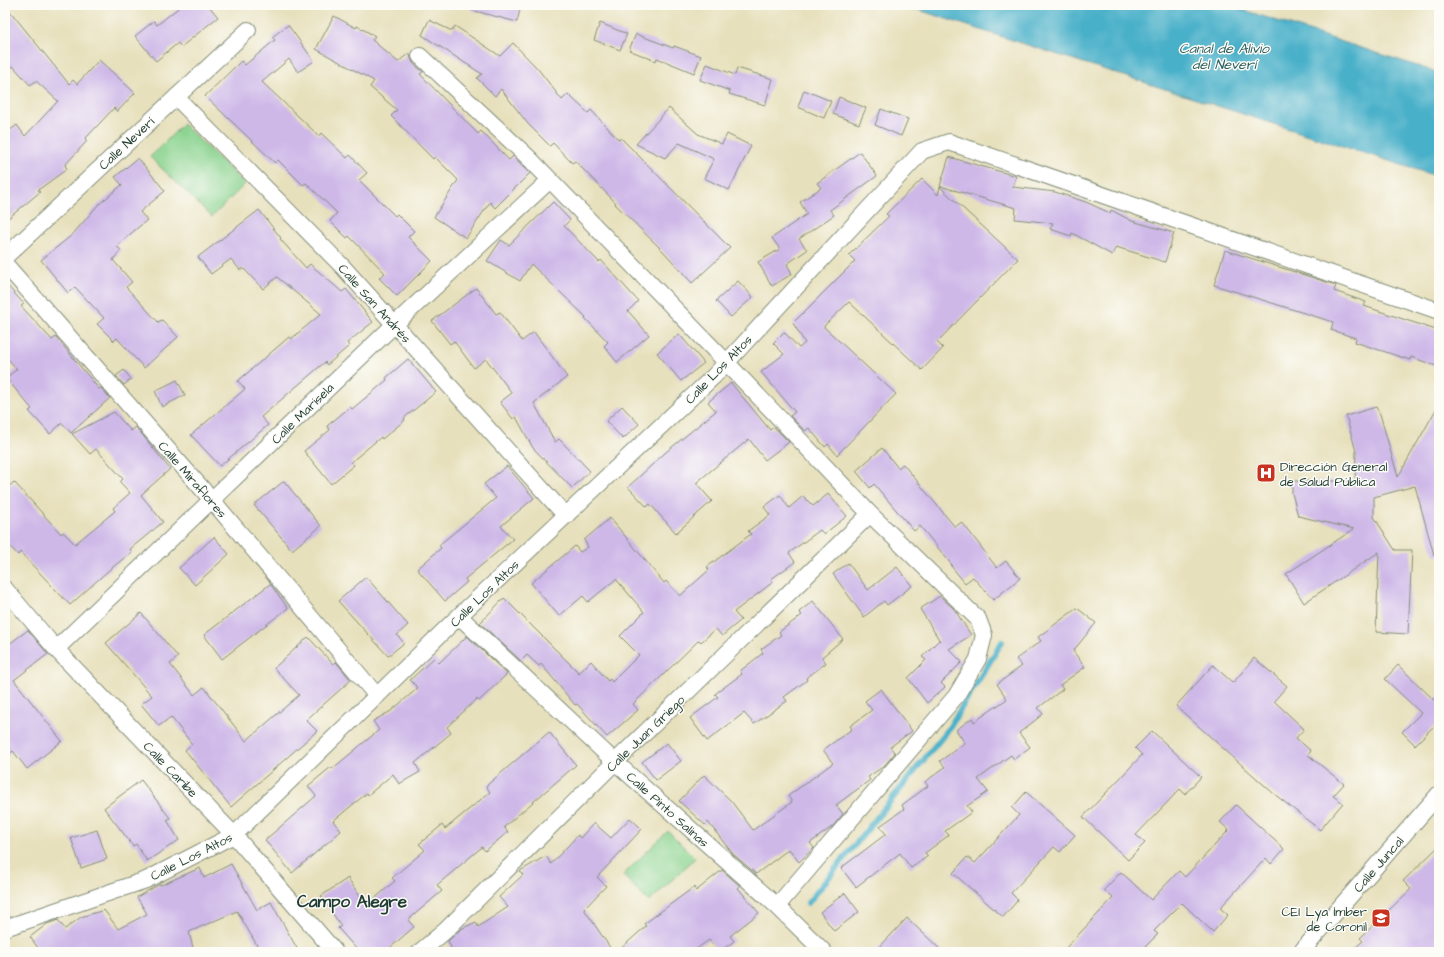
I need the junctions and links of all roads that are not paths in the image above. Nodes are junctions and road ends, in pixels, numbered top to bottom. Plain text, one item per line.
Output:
1 (248, 30) dead end
2 (420, 56) dead end
3 (176, 97) junction
4 (550, 180) junction
5 (5, 257) edge
6 (5, 264) edge
7 (1439, 312) edge
8 (395, 324) junction
9 (726, 362) junction
10 (212, 500) junction
11 (870, 514) junction
12 (566, 516) junction
13 (5, 589) edge
14 (459, 616) junction
15 (56, 649) junction
16 (377, 696) junction
17 (615, 762) junction
18 (1439, 794) edge
19 (234, 835) junction
20 (777, 906) junction
21 (5, 928) edge
22 (335, 952) edge
23 (420, 952) edge
24 (824, 952) edge
25 (1301, 952) edge

1 - 3 street, Calle Neverí
2 - 4 street
3 - 5 street, Calle Neverí
3 - 8 street, Calle San Andrés
4 - 8 street, Calle Marisela
4 - 9 street
6 - 10 street, Calle Miraflores
7 - 9 street, Calle Los Altos
8 - 10 street, Calle Marisela
8 - 12 street, Calle San Andrés
9 - 11 street
9 - 12 street, Calle Los Altos
10 - 15 street, Calle Marisela
10 - 16 street, Calle Miraflores
11 - 17 street, Calle Juan Griego
11 - 20 street
12 - 14 street, Calle Los Altos
13 - 15 street, Calle Caribe
14 - 16 street, Calle Los Altos
14 - 17 street, Calle Pinto Salinas
15 - 19 street, Calle Caribe
16 - 19 street, Calle Los Altos
17 - 20 street, Calle Pinto Salinas
17 - 23 street, Calle Juan Griego
18 - 25 street, Calle Juncal
19 - 21 street, Calle Los Altos
19 - 22 street, Calle Caribe
20 - 24 street, Calle Pinto Salinas

